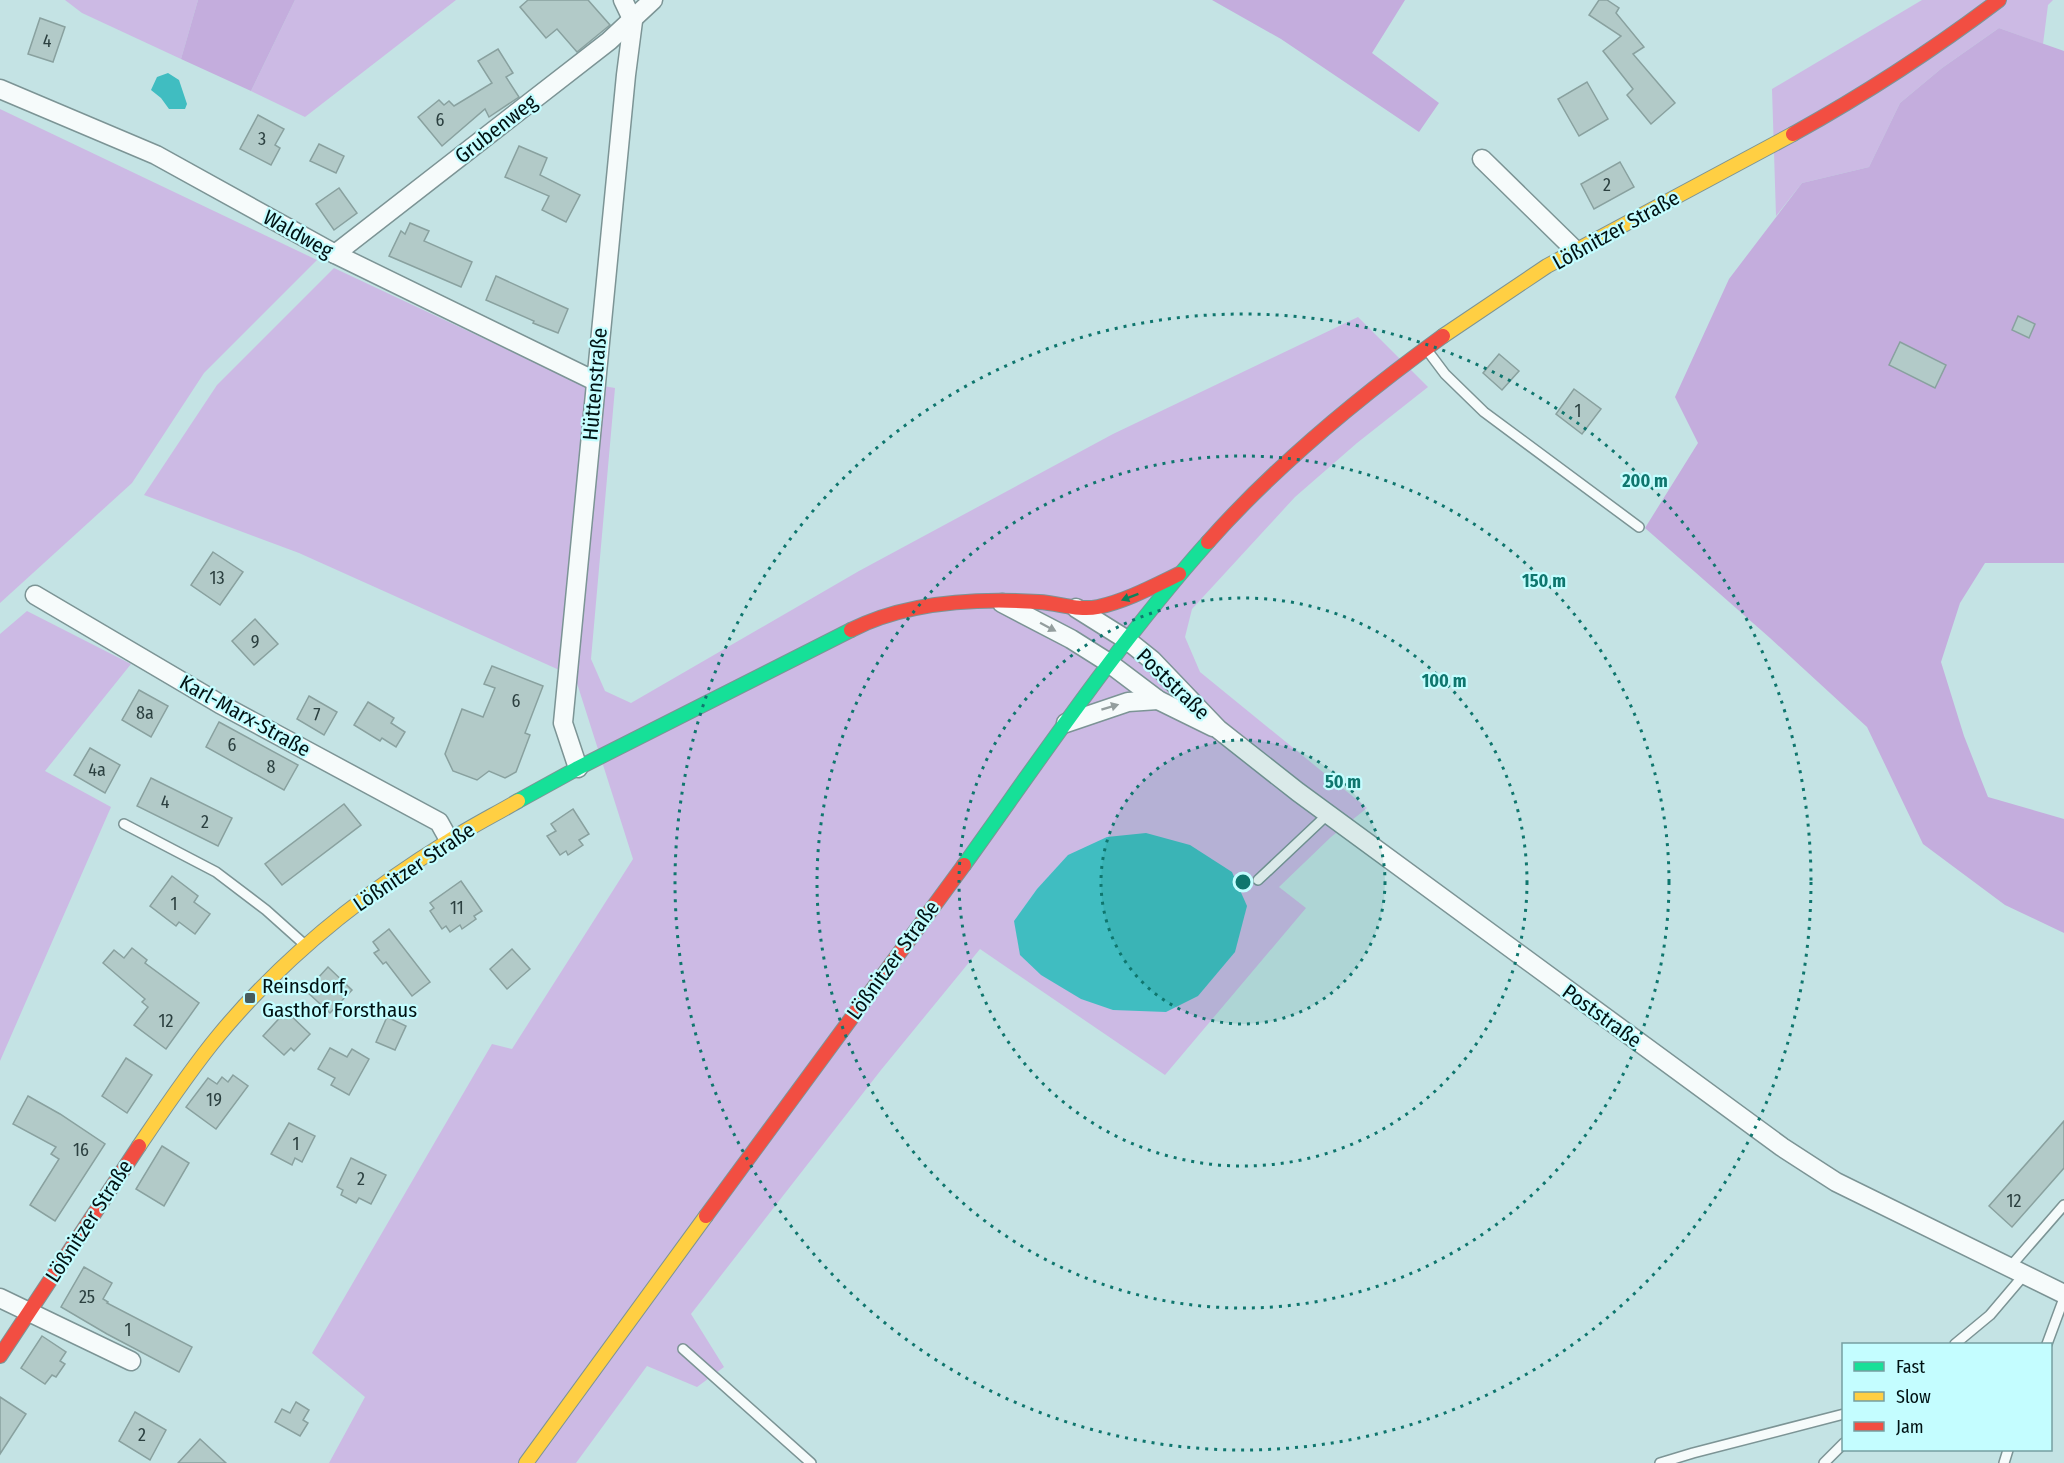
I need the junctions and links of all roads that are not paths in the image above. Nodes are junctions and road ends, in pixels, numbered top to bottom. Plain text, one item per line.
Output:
1 (622, 0) edge
2 (653, 0) edge
3 (1999, 0) edge
4 (633, 21) junction
5 (0, 89) edge
6 (1482, 159) dead end
7 (1575, 250) junction
8 (335, 254) junction
9 (1426, 348) junction
10 (595, 381) junction
11 (1638, 527) dead end
12 (1180, 573) junction
13 (35, 595) dead end
14 (997, 600) junction
15 (1076, 608) junction
16 (1127, 640) junction
17 (1109, 663) junction
18 (1158, 700) junction
19 (1065, 724) junction
20 (1218, 729) junction
21 (578, 768) junction
22 (1327, 815) junction
23 (124, 824) dead end
24 (449, 840) junction
25 (1258, 880) dead end
26 (306, 946) junction
27 (2064, 1205) edge
28 (2017, 1271) junction
29 (2064, 1296) edge
30 (0, 1298) edge
31 (28, 1313) junction
32 (1956, 1343) edge
33 (2047, 1343) edge
34 (684, 1348) dead end
35 (0, 1356) edge
36 (130, 1361) dead end
37 (1842, 1415) edge
38 (1842, 1445) edge
39 (526, 1463) edge
40 (811, 1463) edge
41 (1660, 1463) edge
42 (1824, 1463) edge

1 - 4 street
2 - 4 street, Grubenweg
3 - 7 main road, Lößnitzer Straße
4 - 8 street, Grubenweg
4 - 10 street, Hüttenstraße
5 - 8 street, Waldweg
6 - 7 street
7 - 9 main road, Lößnitzer Straße
8 - 10 street, Waldweg
9 - 11 lane
9 - 12 main road, Lößnitzer Straße
10 - 21 street, Hüttenstraße
12 -> 15 main road, Lößnitzer Straße
12 - 16 main road, Lößnitzer Straße
13 - 24 street, Karl-Marx-Straße
14 - 15 main road, Lößnitzer Straße
14 -> 17 street
14 - 21 main road, Lößnitzer Straße
15 - 16 street, Lößnitzer Straße
16 - 17 main road, Lößnitzer Straße
16 - 20 street, Poststraße
17 - 18 street, Poststraße
17 - 19 main road, Lößnitzer Straße
19 -> 18 street
18 - 20 street, Poststraße
19 - 39 main road, Lößnitzer Straße
20 - 22 street, Poststraße
21 - 24 main road, Lößnitzer Straße
22 - 25 lane
22 - 28 street, Poststraße
23 - 26 lane
24 - 26 main road, Lößnitzer Straße
26 - 31 main road, Lößnitzer Straße
27 - 28 lane
28 - 29 street, Poststraße
28 - 32 lane
29 - 33 lane
30 - 31 street
31 - 35 main road, Lößnitzer Straße
31 - 36 street
34 - 40 lane
37 - 41 lane
38 - 42 lane

